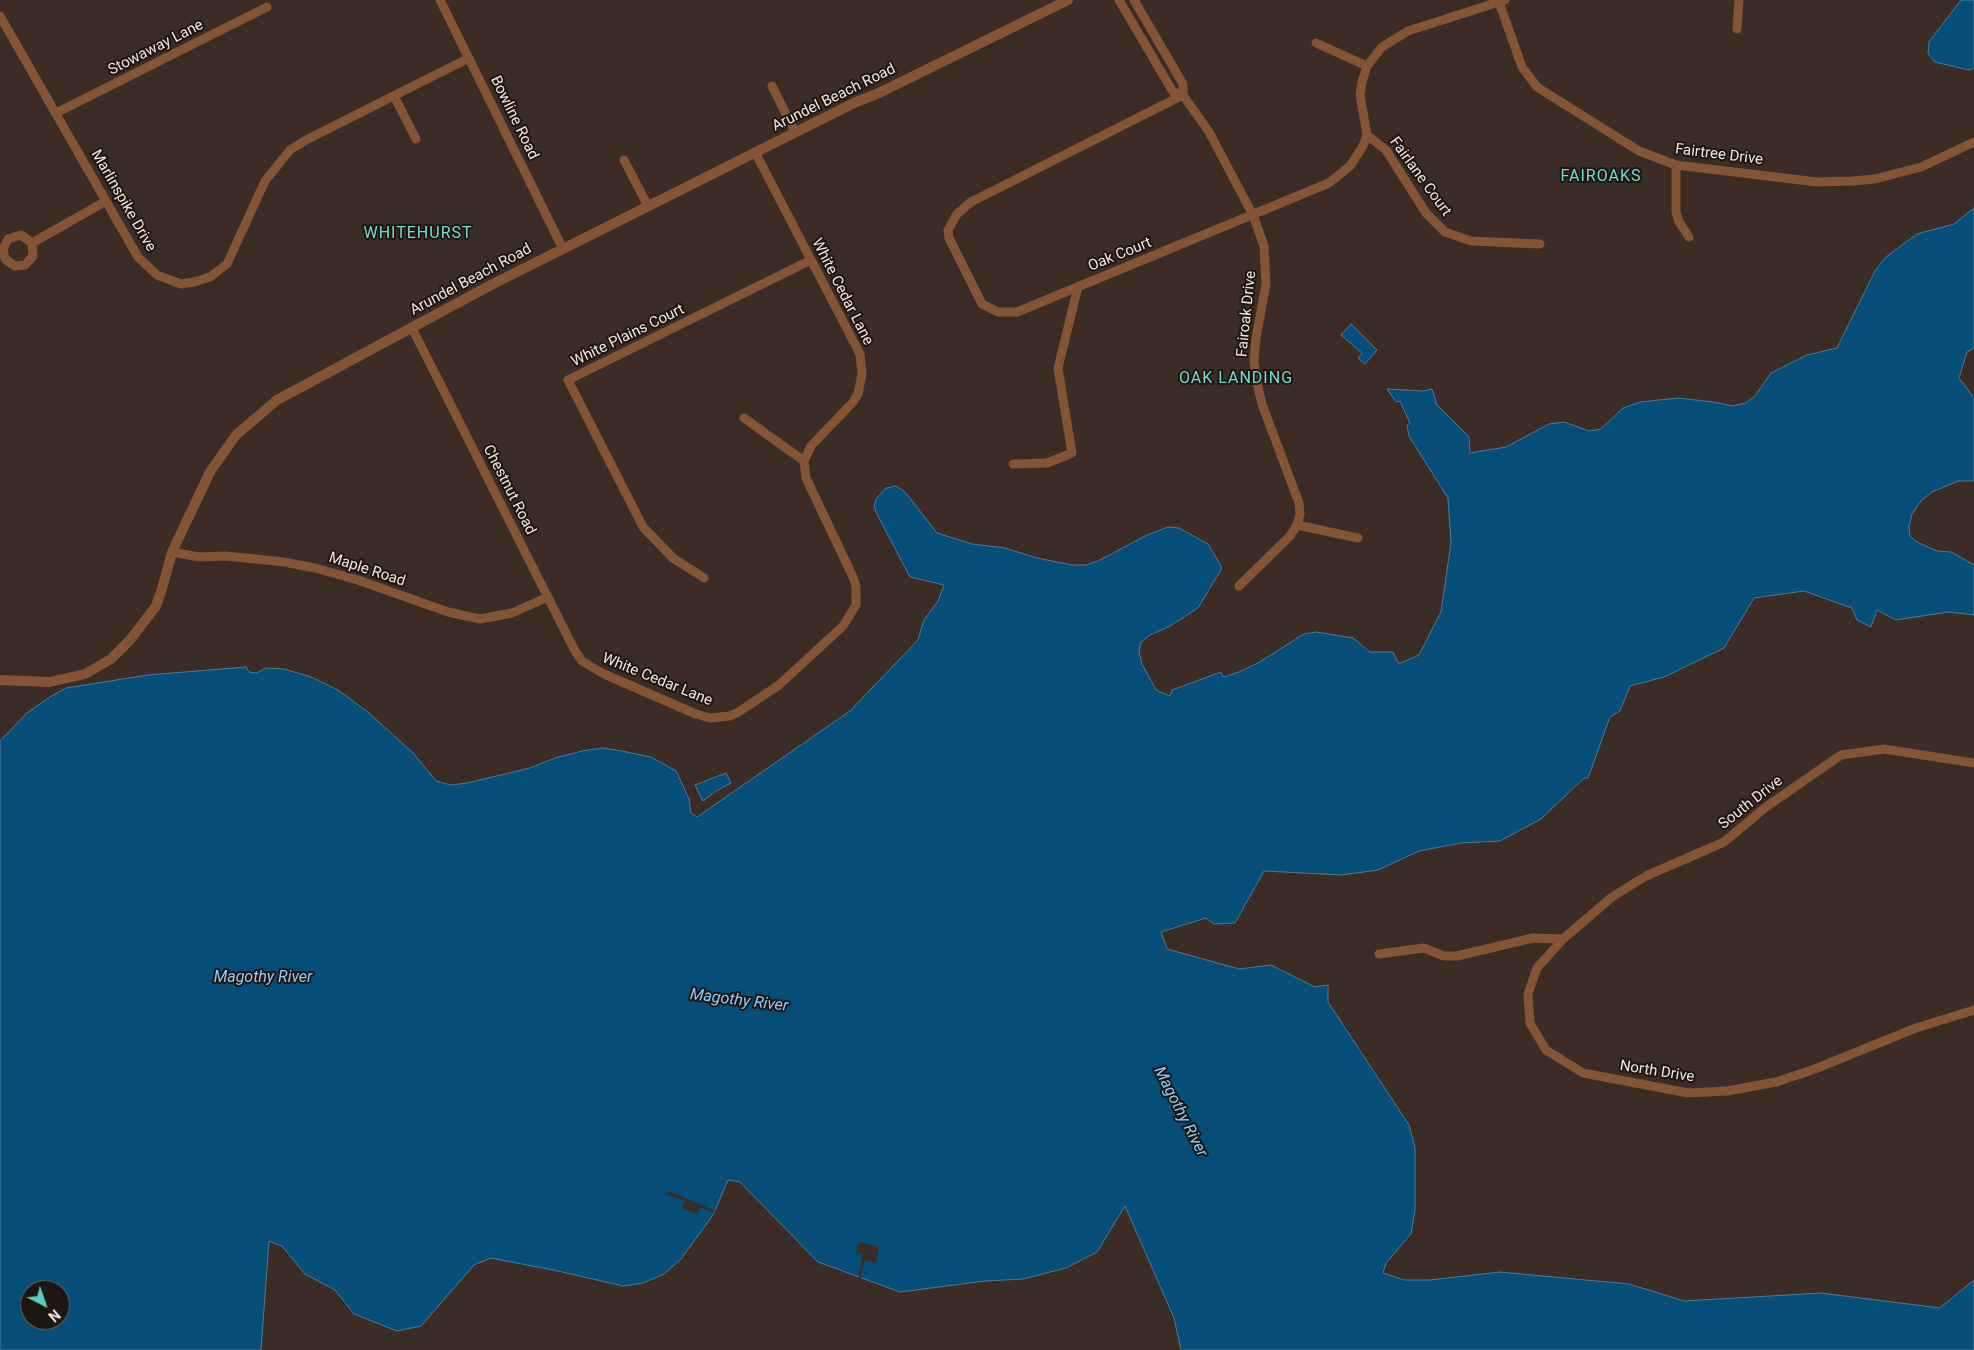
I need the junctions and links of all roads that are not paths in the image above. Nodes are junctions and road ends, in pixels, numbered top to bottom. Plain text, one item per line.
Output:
1 (440, 0) edge
2 (1068, 0) edge
3 (1119, 0) edge
4 (1134, 0) edge
5 (1739, 0) edge
6 (1502, 1) edge
7 (267, 8) dead end
8 (0, 16) edge
9 (1737, 29) dead end
10 (1316, 43) dead end
11 (469, 58) junction
12 (1367, 66) junction
13 (772, 86) dead end
14 (1183, 95) junction
15 (394, 96) junction
16 (56, 113) junction
17 (795, 132) junction
18 (1367, 135) junction
19 (416, 139) dead end
20 (1974, 142) edge
21 (755, 152) junction
22 (624, 160) dead end
23 (1676, 165) junction
24 (106, 201) junction
25 (648, 206) junction
26 (1253, 215) junction
27 (1689, 237) dead end
28 (32, 243) dead end
29 (1540, 244) dead end
30 (563, 249) junction
31 (811, 260) junction
32 (1078, 287) junction
33 (412, 328) junction
34 (744, 418) dead end
35 (804, 461) junction
36 (1013, 464) dead end
37 (1297, 525) junction
38 (1358, 538) dead end
39 (172, 552) junction
40 (704, 578) dead end
41 (1240, 586) dead end
42 (548, 597) junction
43 (584, 663) joint
44 (0, 680) edge
45 (1974, 763) edge
46 (1563, 940) junction
47 (1380, 954) dead end
48 (1974, 1010) edge

1 - 11 street, Bowline Road
2 - 17 street, Arundel Beach Road
3 - 14 street, Fairoak Drive
4 - 14 street, Fairoak Drive
5 - 9 street
6 - 12 street
6 - 23 street, Fairtree Drive
7 - 16 street, Stowaway Lane
8 - 16 street, Marlinspike Drive
10 - 12 street
11 - 15 street, Marlinspike Drive
11 - 30 street, Bowline Road
12 - 18 street
13 - 17 street
14 - 26 street, Fairoak Drive
14 - 32 street, Oak Court
15 - 19 street
15 - 24 street, Marlinspike Drive
16 - 24 street, Marlinspike Drive
17 - 21 street, Arundel Beach Road
18 - 26 street, Oak Court
18 - 29 street, Fairlane Court
20 - 23 street, Fairtree Drive
21 - 25 street, Arundel Beach Road
21 - 31 street, White Cedar Lane
22 - 25 street
23 - 27 street
24 - 28 street
25 - 30 street, Arundel Beach Road
26 - 32 street, Oak Court
26 - 37 street, Fairoak Drive
30 - 33 street, Arundel Beach Road
31 - 35 street, White Cedar Lane
31 - 40 street, White Plains Court
32 - 36 street
33 - 39 street, Arundel Beach Road
33 - 42 street, Chestnut Road
34 - 35 street
35 - 43 street, White Cedar Lane
37 - 38 street
37 - 41 street
39 - 42 street, Maple Road
39 - 44 street, Arundel Beach Road
42 - 43 street, Chestnut Road
45 - 46 street, South Drive
46 - 47 street
46 - 48 street, North Drive

